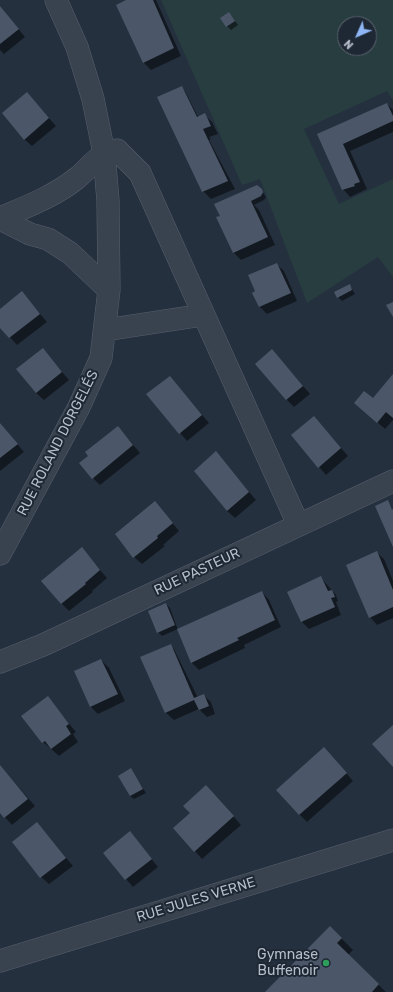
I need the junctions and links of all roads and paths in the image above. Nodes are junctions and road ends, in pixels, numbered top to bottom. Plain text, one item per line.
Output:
1 (56, 0) edge
2 (104, 153) junction
3 (0, 218) edge
4 (110, 290) junction
5 (203, 315) junction
6 (105, 330) junction
7 (393, 481) edge
8 (298, 524) junction
9 (0, 554) edge
10 (0, 662) edge
11 (393, 840) edge
12 (0, 961) edge

1 - 2 street, RUE ROLAND DORGELÉS
2 - 3 street
2 - 4 street, RUE ROLAND DORGELÉS
2 - 5 street
3 - 4 street
4 - 6 street, RUE ROLAND DORGELÉS
5 - 6 street
5 - 8 street
6 - 9 street, RUE ROLAND DORGELÉS
7 - 8 street, RUE PASTEUR
8 - 10 street, RUE PASTEUR
11 - 12 street, RUE JULES VERNE

